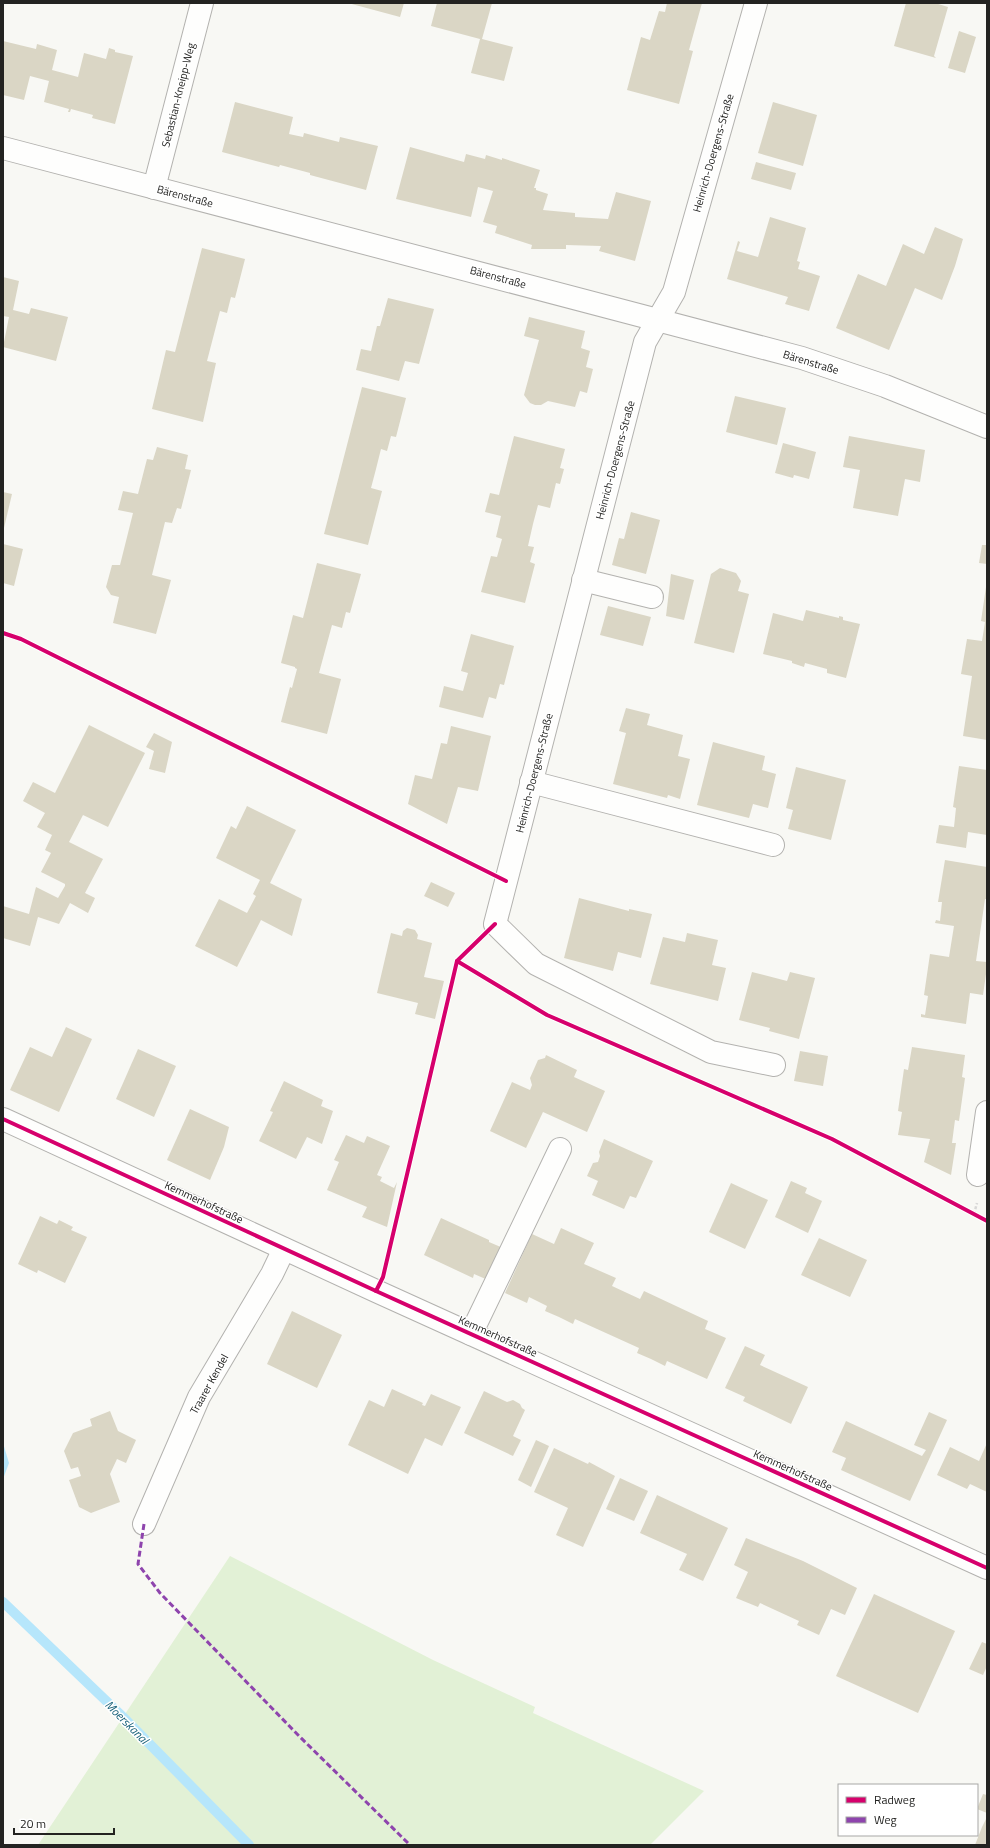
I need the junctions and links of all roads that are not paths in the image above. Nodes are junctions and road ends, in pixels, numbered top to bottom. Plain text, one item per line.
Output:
1 (202, 3) edge
2 (756, 3) edge
3 (3, 148) edge
4 (154, 188) junction
5 (658, 319) junction
6 (987, 428) edge
7 (583, 580) junction
8 (652, 597) dead end
9 (531, 782) junction
10 (773, 845) dead end
11 (774, 1065) dead end
12 (987, 1112) edge
13 (3, 1119) edge
14 (560, 1149) dead end
15 (978, 1176) dead end
16 (284, 1249) junction
17 (471, 1334) junction
18 (144, 1524) dead end
19 (987, 1568) edge

1 - 4 street, Sebastian-Kneipp-Weg
2 - 5 street, Heinrich-Doergens-Straße
3 - 4 street, Bärenstraße
4 - 5 street, Bärenstraße
5 - 6 street, Bärenstraße
5 - 7 street, Heinrich-Doergens-Straße
7 - 8 street
7 - 9 street, Heinrich-Doergens-Straße
9 - 10 street
9 - 11 street, Heinrich-Doergens-Straße
12 - 15 street
13 - 16 street, Kemmerhofstraße
14 - 17 street
16 - 17 street, Kemmerhofstraße
16 - 18 street, Traarer Kendel
17 - 19 street, Kemmerhofstraße

